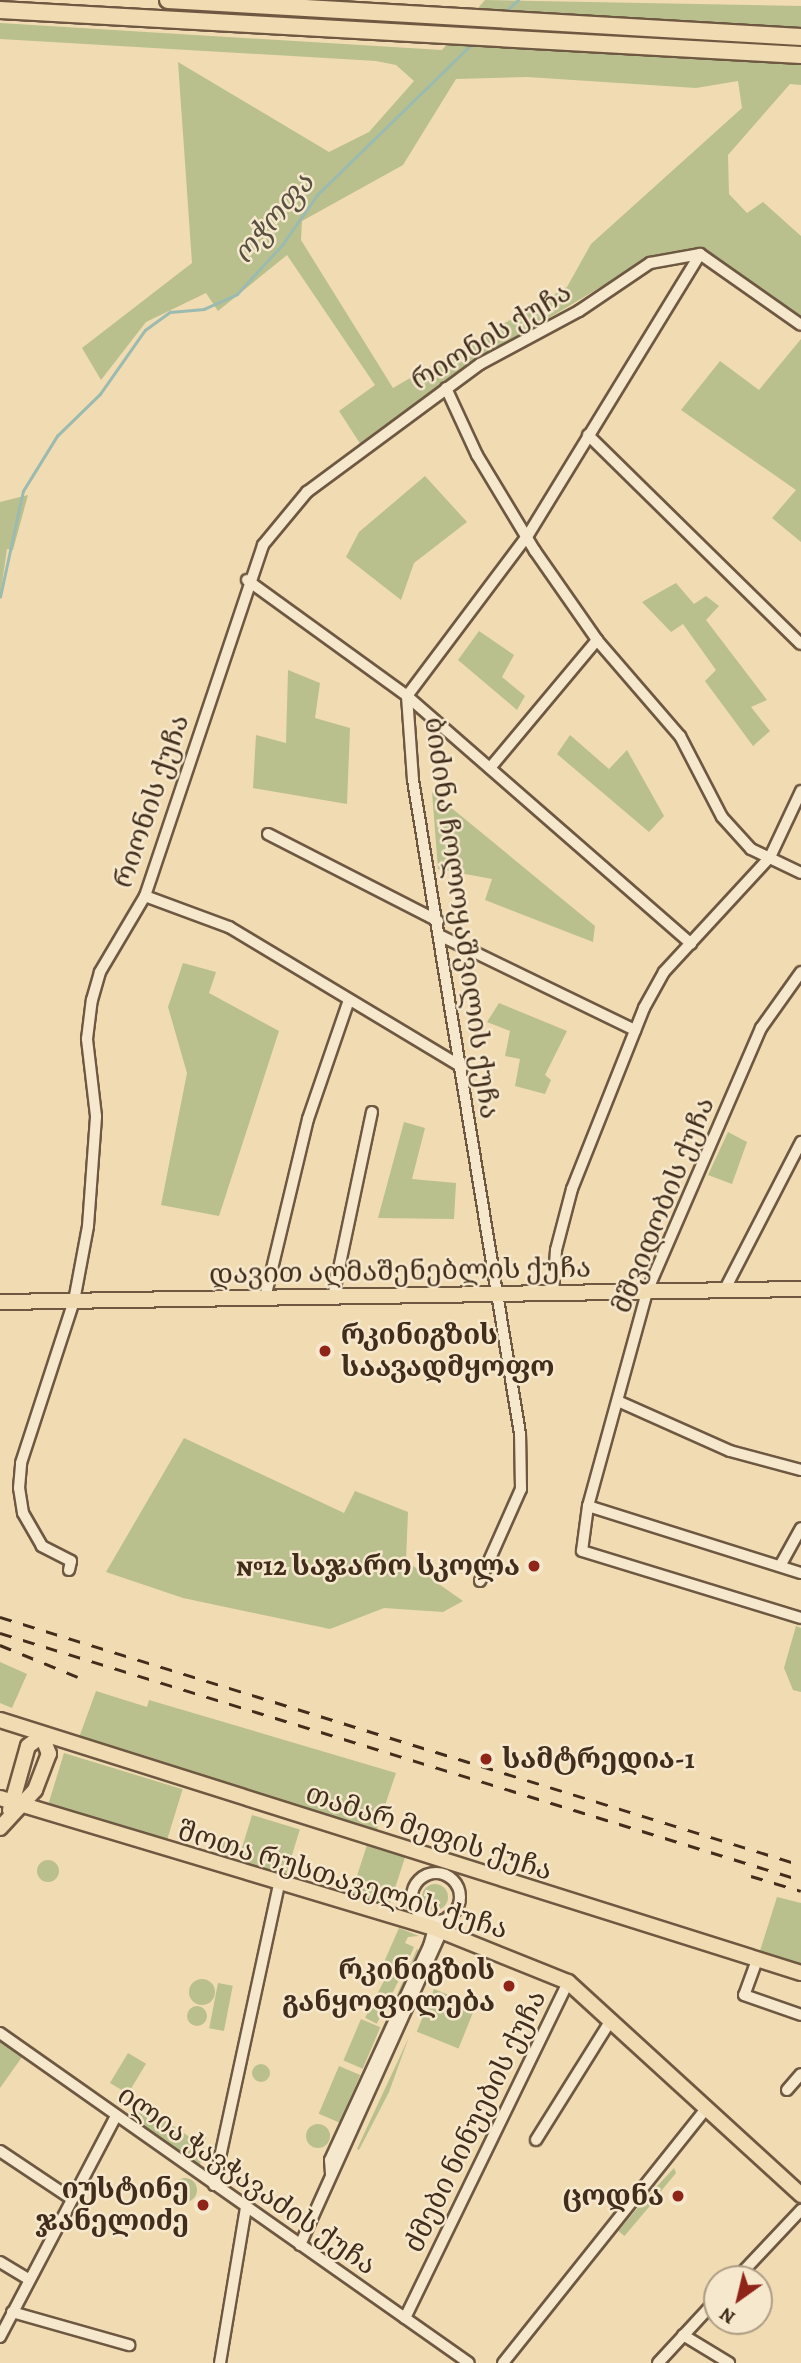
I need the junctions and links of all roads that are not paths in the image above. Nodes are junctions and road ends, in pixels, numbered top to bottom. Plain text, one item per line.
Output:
1 (168, 0) edge
2 (0, 10) edge
3 (801, 37) edge
4 (801, 55) edge
5 (700, 254) junction
6 (801, 325) edge
7 (446, 388) junction
8 (588, 435) junction
9 (527, 535) junction
10 (247, 580) junction
11 (597, 639) junction
12 (801, 644) edge
13 (407, 696) junction
14 (490, 768) junction
15 (801, 791) edge
16 (268, 834) dead end
17 (770, 857) junction
18 (801, 873) edge
19 (145, 897) junction
20 (438, 921) junction
21 (441, 936) junction
22 (691, 944) junction
23 (801, 972) edge
24 (349, 999) junction
25 (635, 1030) junction
26 (462, 1067) junction
27 (372, 1112) dead end
28 (801, 1142) edge
29 (801, 1289) edge
30 (724, 1291) junction
31 (647, 1292) junction
32 (553, 1293) junction
33 (498, 1294) junction
34 (333, 1297) junction
35 (265, 1298) junction
36 (74, 1301) junction
37 (0, 1302) edge
38 (620, 1402) junction
39 (801, 1470) edge
40 (588, 1506) junction
41 (801, 1528) edge
42 (780, 1566) junction
43 (69, 1570) dead end
44 (801, 1573) edge
45 (480, 1581) dead end
46 (801, 1618) edge
47 (0, 1720) edge
48 (42, 1736) junction
49 (8, 1801) edge
50 (38, 1810) junction
51 (3, 1824) edge
52 (445, 1863) junction
53 (425, 1875) junction
54 (454, 1882) junction
55 (279, 1885) junction
56 (421, 1916) junction
57 (448, 1917) junction
58 (431, 1927) junction
59 (446, 1933) junction
60 (757, 1960) junction
61 (801, 1973) edge
62 (568, 1982) junction
63 (801, 2015) edge
64 (611, 2020) junction
65 (0, 2033) edge
66 (801, 2074) edge
67 (787, 2090) dead end
68 (705, 2111) junction
69 (116, 2116) junction
70 (537, 2140) dead end
71 (0, 2151) edge
72 (331, 2174) junction
73 (214, 2185) junction
74 (801, 2195) edge
75 (69, 2197) junction
76 (246, 2207) junction
77 (801, 2210) edge
78 (300, 2245) junction
79 (0, 2262) edge
80 (749, 2265) edge
81 (27, 2278) junction
82 (12, 2312) junction
83 (703, 2314) edge
84 (405, 2318) junction
85 (683, 2335) junction
86 (0, 2337) edge
87 (129, 2345) dead end
88 (220, 2363) edge
89 (469, 2363) edge
90 (503, 2363) edge
91 (658, 2363) edge
92 (729, 2363) edge

1 - 3 highway
2 - 4 highway
5 - 6 street
5 - 7 street, რიონის ქუჩა
5 - 8 street, ბიძინა ჩოლოყაშვილის ქუჩა
7 - 9 street
7 - 10 street, რიონის ქუჩა
8 - 9 street, ბიძინა ჩოლოყაშვილის ქუჩა
8 - 12 street
9 - 11 street
9 - 13 street, ბიძინა ჩოლოყაშვილის ქუჩა
10 - 13 street
10 - 19 street, რიონის ქუჩა
11 - 14 street
11 - 17 street
13 - 14 street
13 - 20 street, ბიძინა ჩოლოყაშვილის ქუჩა
14 - 22 street
15 - 17 street
16 - 20 street
17 - 18 street
17 - 22 street
19 - 24 street
19 - 36 street, რიონის ქუჩა
20 - 21 street, ბიძინა ჩოლოყაშვილის ქუჩა
21 - 25 street
21 - 26 street, ბიძინა ჩოლოყაშვილის ქუჩა
22 - 25 street
23 - 31 street, მშვიდობის ქუჩა
24 - 26 street
24 - 35 street
25 - 32 street
26 - 33 street, ბიძინა ჩოლოყაშვილის ქუჩა
27 - 34 street
28 - 30 street
29 - 30 main road, დავით აღმაშენებლის ქუჩა
30 - 31 main road, დავით აღმაშენებლის ქუჩა
31 - 32 main road, დავით აღმაშენებლის ქუჩა
31 - 38 street, მშვიდობის ქუჩა
32 - 33 main road, დავით აღმაშენებლის ქუჩა
33 - 34 main road, დავით აღმაშენებლის ქუჩა
33 - 45 street, ბიძინა ჩოლოყაშვილის ქუჩა
34 - 35 main road, დავით აღმაშენებლის ქუჩა
35 - 36 main road, დავით აღმაშენებლის ქუჩა
36 - 37 main road, დავით აღმაშენებლის ქუჩა
36 - 43 street, რიონის ქუჩა
38 - 39 street
38 - 40 street, მშვიდობის ქუჩა
40 - 42 street
40 - 46 street, მშვიდობის ქუჩა
41 - 42 street
42 - 44 street
47 - 48 main road, თამარ მეფის ქუჩა
48 - 49 main road
48 - 49 main road
48 - 52 main road, თამარ მეფის ქუჩა
49 - 50 main road, შოთა რუსთაველის ქუჩა
49 - 51 main road
50 - 51 main road
50 - 55 main road, შოთა რუსთაველის ქუჩა
52 - 53 street
52 - 54 street
52 - 60 main road, თამარ მეფის ქუჩა
53 - 54 street
53 - 56 street
54 - 57 street
55 - 58 main road, შოთა რუსთაველის ქუჩა
55 - 73 street
56 - 57 street
56 - 58 street
57 - 59 street
58 - 59 main road, შოთა რუსთაველის ქუჩა
58 - 72 street
59 - 62 main road, შოთა რუსთაველის ქუჩა
59 - 72 street
60 - 61 main road, თამარ მეფის ქუჩა
60 - 63 street
62 - 64 main road, შოთა რუსთაველის ქუჩა
62 - 84 street, ძმები ნინუების ქუჩა
64 - 68 main road, შოთა რუსთაველის ქუჩა
64 - 70 street
65 - 69 street, ილია ჭავჭავაძის ქუჩა
66 - 67 street
68 - 74 main road, შოთა რუსთაველის ქუჩა
68 - 90 street
69 - 73 street, ილია ჭავჭავაძის ქუჩა
69 - 75 street
71 - 75 street
72 - 78 street
73 - 76 street, ილია ჭავჭავაძის ქუჩა
75 - 81 street
76 - 78 street, ილია ჭავჭავაძის ქუჩა
76 - 88 street
77 - 80 street
78 - 84 street, ილია ჭავჭავაძის ქუჩა
79 - 81 street
81 - 82 street
82 - 86 street
82 - 87 street
83 - 85 street
84 - 89 street, ილია ჭავჭავაძის ქუჩა
85 - 91 street
85 - 92 street

